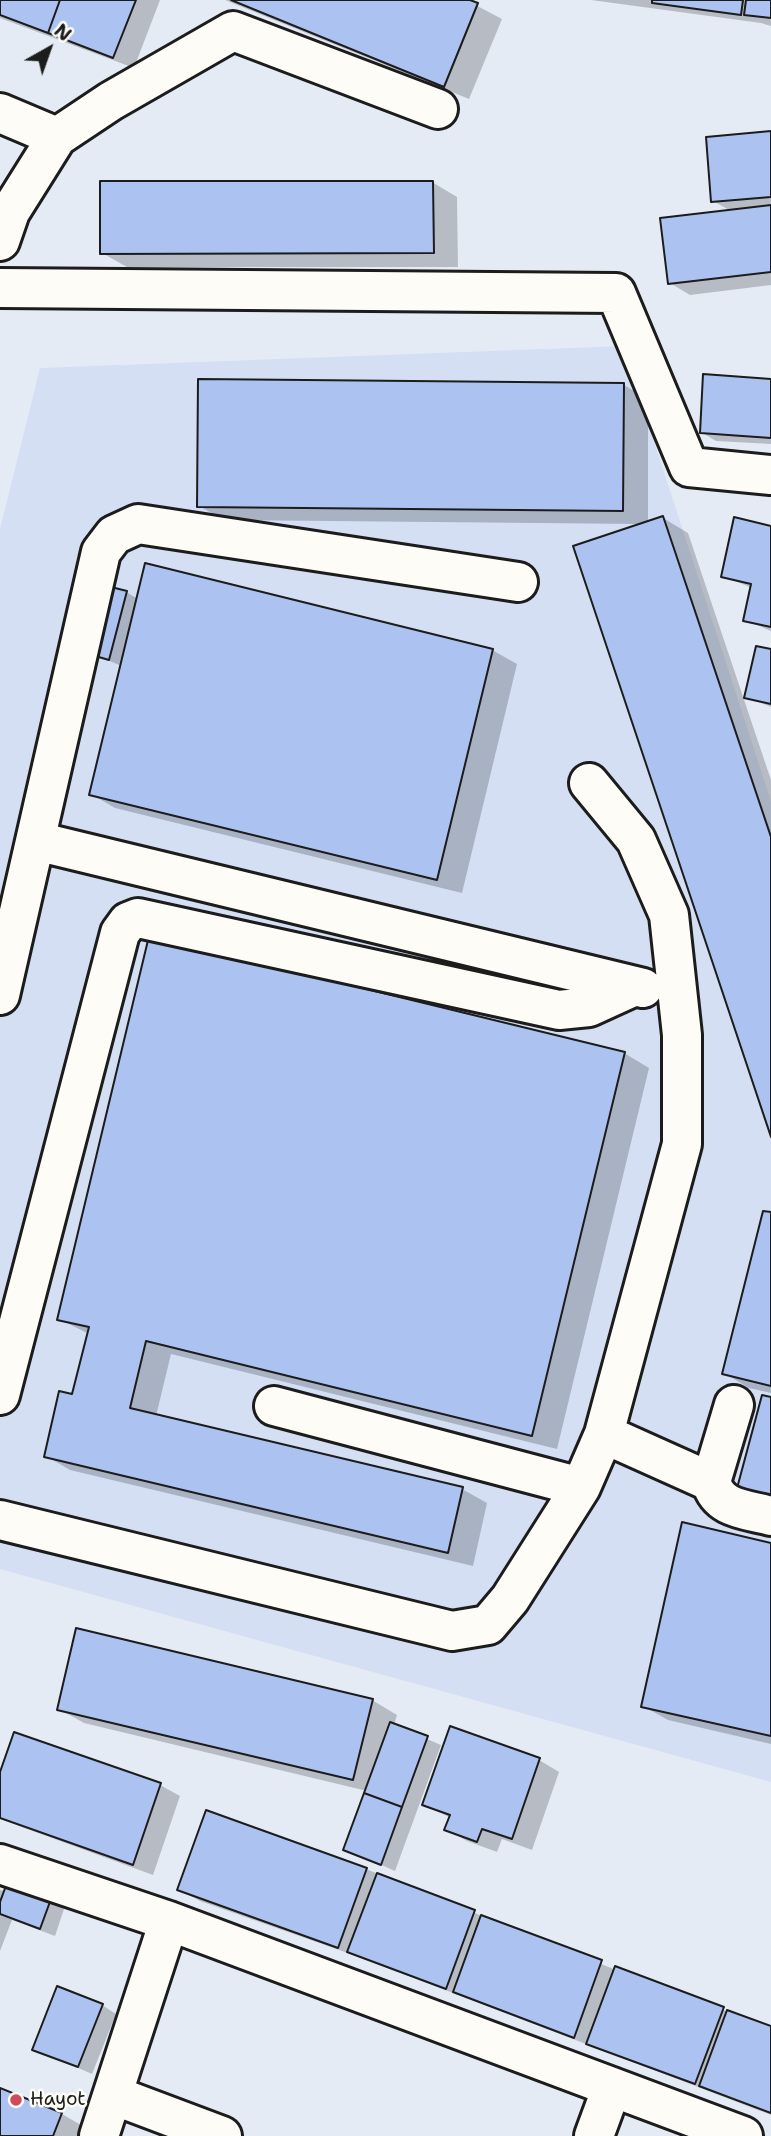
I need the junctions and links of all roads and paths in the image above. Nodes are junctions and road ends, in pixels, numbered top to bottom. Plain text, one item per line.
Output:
1 (438, 109) dead end
2 (0, 113) edge
3 (57, 137) junction
4 (0, 241) edge
5 (0, 288) edge
6 (771, 475) edge
7 (517, 582) dead end
8 (589, 783) dead end
9 (36, 841) junction
10 (635, 986) junction
11 (0, 995) edge
12 (679, 996) junction
13 (0, 1395) edge
14 (734, 1405) dead end
15 (274, 1406) dead end
16 (604, 1434) junction
17 (711, 1482) junction
18 (581, 1487) junction
19 (771, 1516) edge
20 (0, 1520) edge
21 (0, 1864) edge
22 (169, 1921) junction
23 (612, 2087) junction
24 (113, 2095) junction
25 (99, 2136) edge
26 (222, 2136) edge
27 (594, 2136) edge
28 (743, 2136) edge

1 - 3 street
2 - 3 street
3 - 4 street
5 - 6 street
7 - 9 street
8 - 12 street
9 - 10 street
9 - 11 street
10 - 12 street
10 - 13 street
12 - 16 street
14 - 17 street
15 - 18 street
16 - 17 street
16 - 18 street
17 - 19 street
18 - 20 street
21 - 22 street
22 - 23 street
22 - 24 street
23 - 27 street
23 - 28 street
24 - 25 street
24 - 26 street

